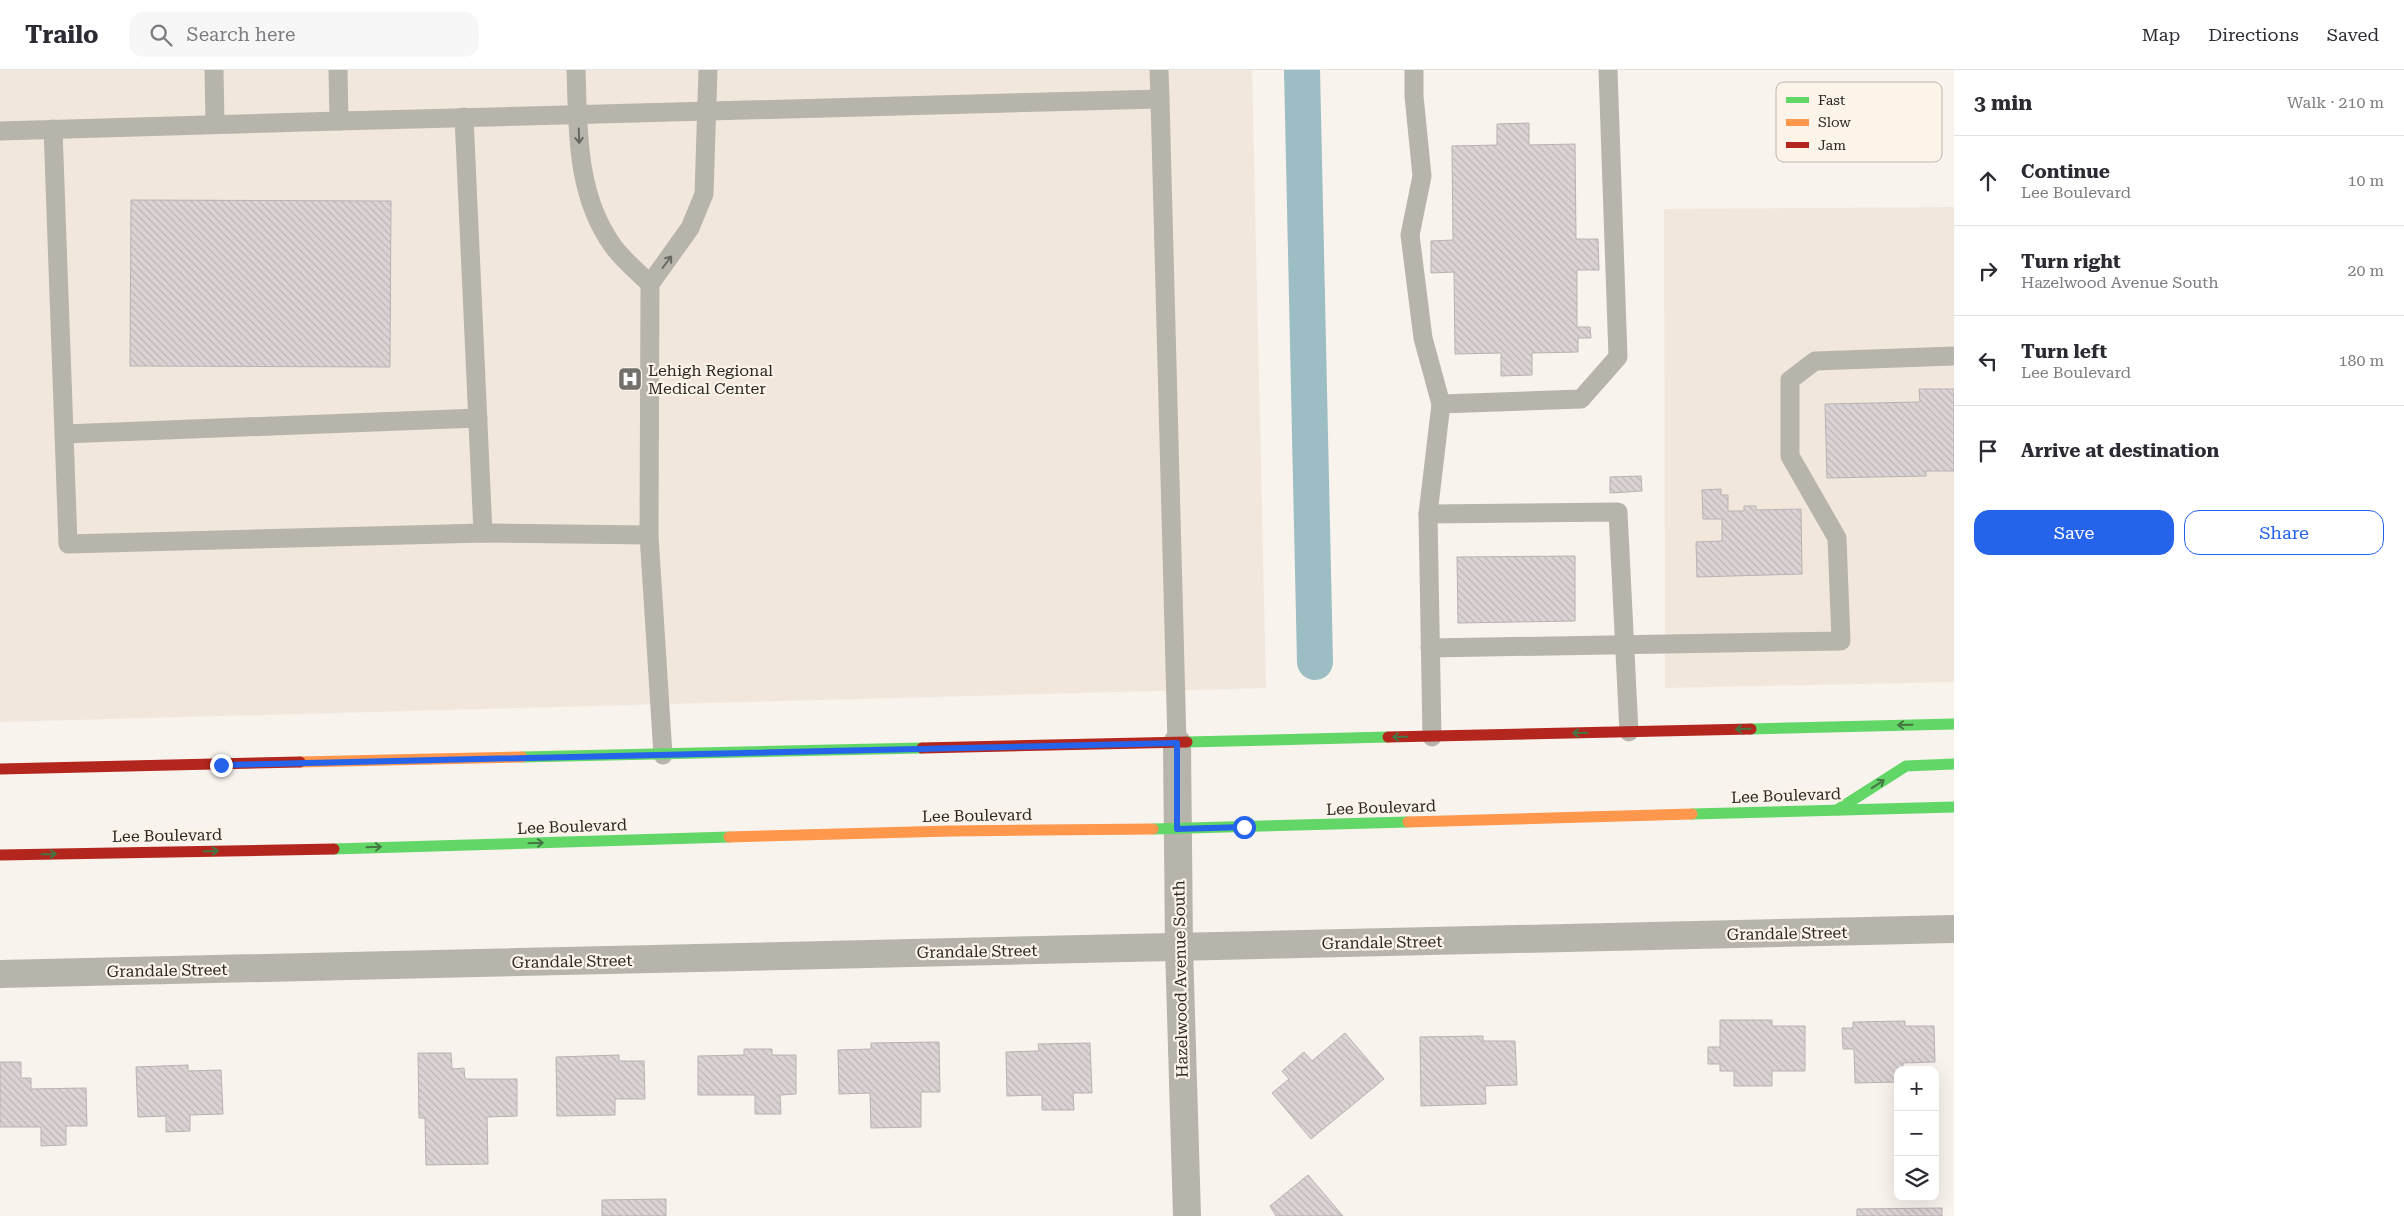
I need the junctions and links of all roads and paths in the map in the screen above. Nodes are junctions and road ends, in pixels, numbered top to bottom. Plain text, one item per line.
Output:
1 (214, 70) edge
2 (338, 70) edge
3 (576, 70) edge
4 (708, 70) edge
5 (1159, 70) edge
6 (1414, 70) edge
7 (1608, 70) edge
8 (1160, 99) junction
9 (709, 110) junction
10 (578, 114) junction
11 (464, 117) junction
12 (339, 121) junction
13 (215, 123) junction
14 (53, 129) junction
15 (0, 131) edge
16 (650, 284) junction
17 (1954, 356) edge
18 (1441, 404) junction
19 (478, 418) junction
20 (64, 434) junction
21 (1428, 514) junction
22 (483, 533) junction
23 (649, 535) junction
24 (1625, 644) junction
25 (1430, 648) junction
26 (1954, 724) edge
27 (1629, 732) junction
28 (1432, 737) junction
29 (1177, 743) junction
30 (663, 755) junction
31 (1954, 764) edge
32 (0, 769) edge
33 (1954, 807) edge
34 (1837, 810) junction
35 (1177, 829) junction
36 (0, 855) edge
37 (1954, 929) edge
38 (1179, 947) junction
39 (0, 974) edge
40 (1187, 1216) edge

1 - 13 lane
2 - 12 lane
3 - 10 lane
4 - 9 lane
5 - 8 lane
6 - 18 lane
7 - 18 lane
8 - 9 lane
8 - 29 lane
9 - 10 lane
16 -> 9 lane
10 - 11 lane
10 -> 16 lane
11 - 12 lane
11 - 19 lane
12 - 13 lane
13 - 14 lane
14 - 15 lane
14 - 20 lane
16 - 23 lane
17 - 24 lane
18 - 21 lane
19 - 20 lane
19 - 22 lane
20 - 22 lane
21 - 24 lane
21 - 25 lane
22 - 23 lane
23 - 30 lane
24 - 25 lane
24 - 27 lane
25 - 28 lane
26 -> 27 main road
27 -> 28 main road
28 -> 29 main road
29 - 30 main road
29 - 35 street, Hazelwood Avenue South
30 - 32 main road
34 -> 31 main road
33 - 34 main road, Lee Boulevard
34 - 35 main road, Lee Boulevard
36 -> 35 main road, Lee Boulevard
35 - 38 street, Hazelwood Avenue South
37 - 38 street, Grandale Street
38 - 39 street, Grandale Street
38 - 40 street, Hazelwood Avenue South

